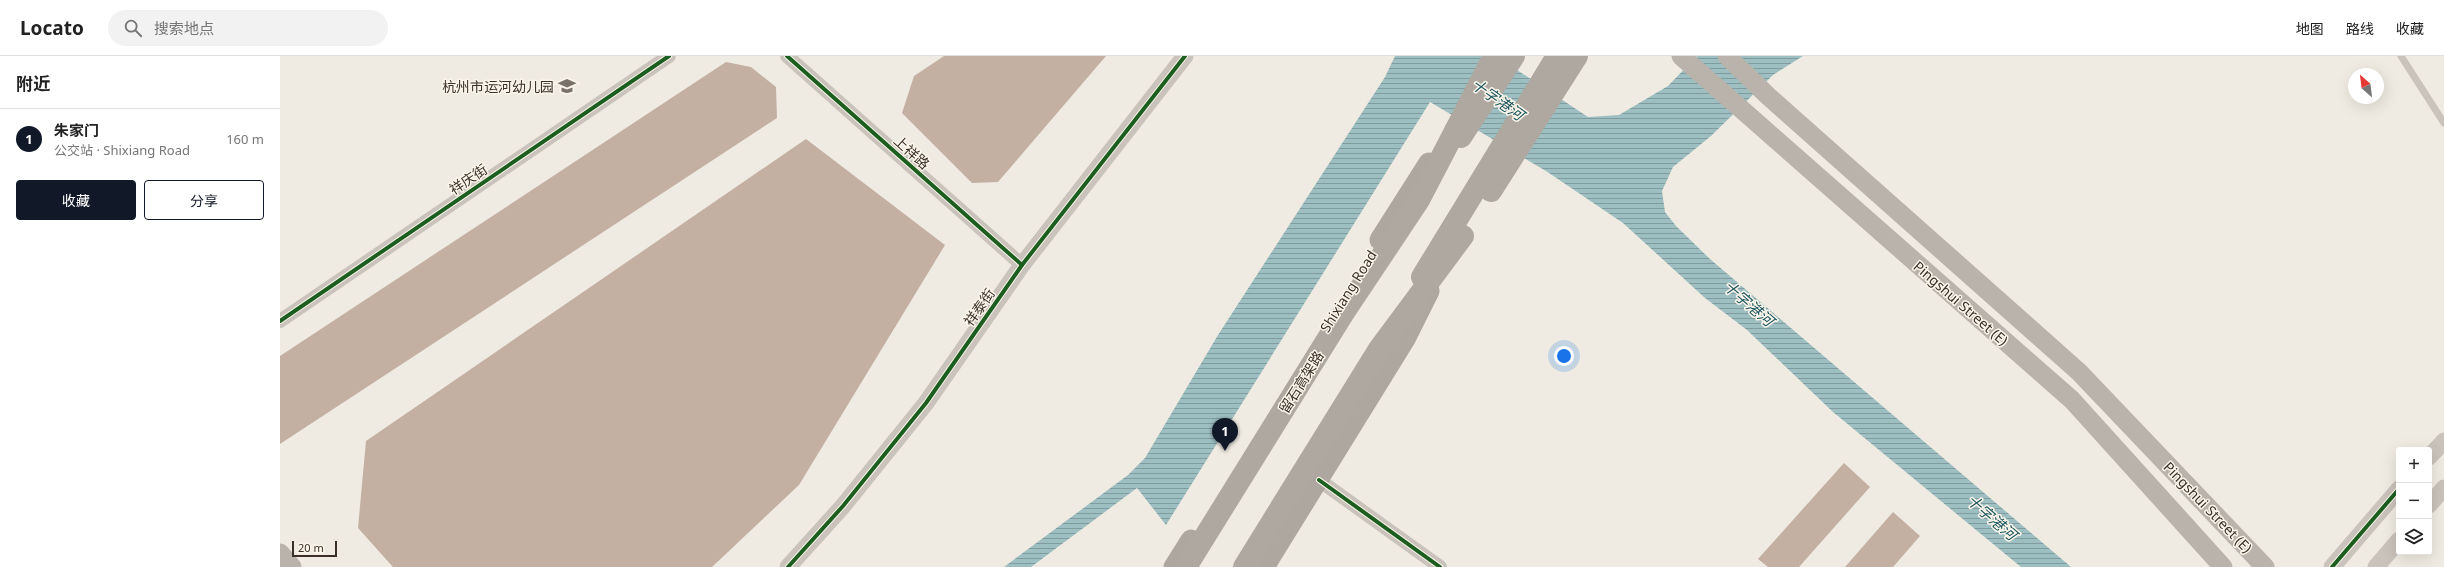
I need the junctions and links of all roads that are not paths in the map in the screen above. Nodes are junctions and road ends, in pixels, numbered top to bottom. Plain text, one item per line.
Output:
1 (669, 56) edge
2 (787, 56) edge
3 (1185, 56) edge
4 (1495, 56) edge
5 (1514, 56) edge
6 (1557, 56) edge
7 (1568, 56) edge
8 (1577, 56) edge
9 (1681, 56) edge
10 (1727, 56) edge
11 (2401, 56) edge
12 (2444, 123) edge
13 (1419, 200) junction
14 (1022, 265) junction
15 (280, 321) edge
16 (1379, 349) junction
17 (2444, 441) edge
18 (2432, 454) edge
19 (1319, 480) junction
20 (2444, 488) edge
21 (2396, 492) edge
22 (2432, 502) edge
23 (2396, 544) edge
24 (280, 553) edge
25 (292, 567) edge
26 (788, 567) edge
27 (1174, 567) edge
28 (1186, 567) edge
29 (1244, 567) edge
30 (1264, 567) edge
31 (1440, 567) edge
32 (2223, 567) edge
33 (2265, 567) edge
34 (2332, 567) edge
35 (2376, 567) edge

1 - 15 street, 祥庆街
2 - 14 street, 上祥路
3 - 14 street, 祥泰街
4 - 13 highway, 留石高架路, bridge
4 - 27 main road, Shixiang Road, bridge
5 - 13 highway, 留石高架路
6 - 16 highway, bridge
7 - 19 main road
8 - 16 highway, bridge
9 - 32 main road, Pingshui Street (E)
10 - 33 main road, Pingshui Street (E)
11 - 12 lane
13 - 28 highway, 留石高架路
14 - 26 street, 祥泰街
16 - 29 highway, bridge
17 - 18 street
19 - 30 main road
19 - 31 street
20 - 22 street
21 - 34 street
23 - 35 street
24 - 25 main road

